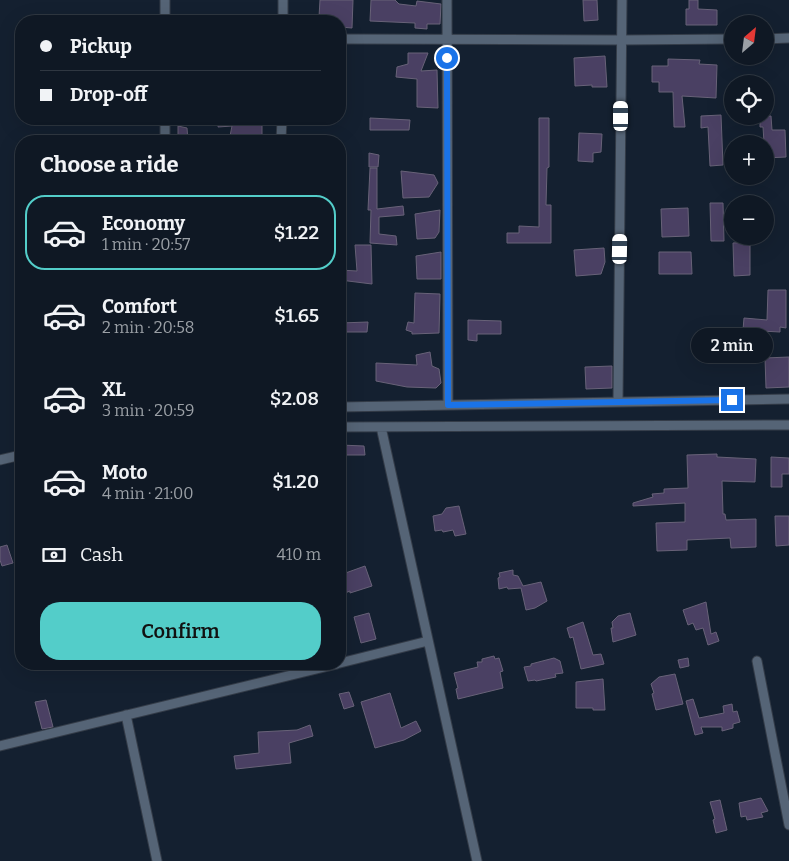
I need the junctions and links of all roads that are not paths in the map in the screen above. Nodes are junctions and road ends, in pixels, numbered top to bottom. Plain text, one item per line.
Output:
1 (165, 0) edge
2 (283, 0) edge
3 (447, 0) edge
4 (622, 0) edge
5 (165, 15) edge
6 (283, 15) edge
7 (774, 38) edge
8 (789, 38) edge
9 (447, 39) junction
10 (724, 39) edge
11 (346, 40) edge
12 (622, 40) junction
13 (789, 399) edge
14 (618, 401) junction
15 (448, 405) junction
16 (346, 407) edge
17 (789, 425) edge
18 (346, 427) edge
19 (380, 427) junction
20 (15, 456) edge
21 (0, 460) edge
22 (428, 641) junction
23 (346, 661) edge
24 (757, 661) dead end
25 (309, 670) edge
26 (126, 715) junction
27 (0, 746) edge
28 (789, 825) edge
29 (157, 861) edge
30 (477, 861) edge

1 - 5 street
2 - 6 street
3 - 9 street
4 - 12 street
7 - 8 street
9 - 11 street
9 - 12 street
9 - 15 street
10 - 12 street
12 - 14 street
13 - 14 street
14 - 15 street
15 - 16 street
17 - 19 street
18 - 19 street
19 - 22 street
20 - 21 street
22 - 23 street
22 - 30 street
24 - 28 street
25 - 26 street
26 - 27 street
26 - 29 street

